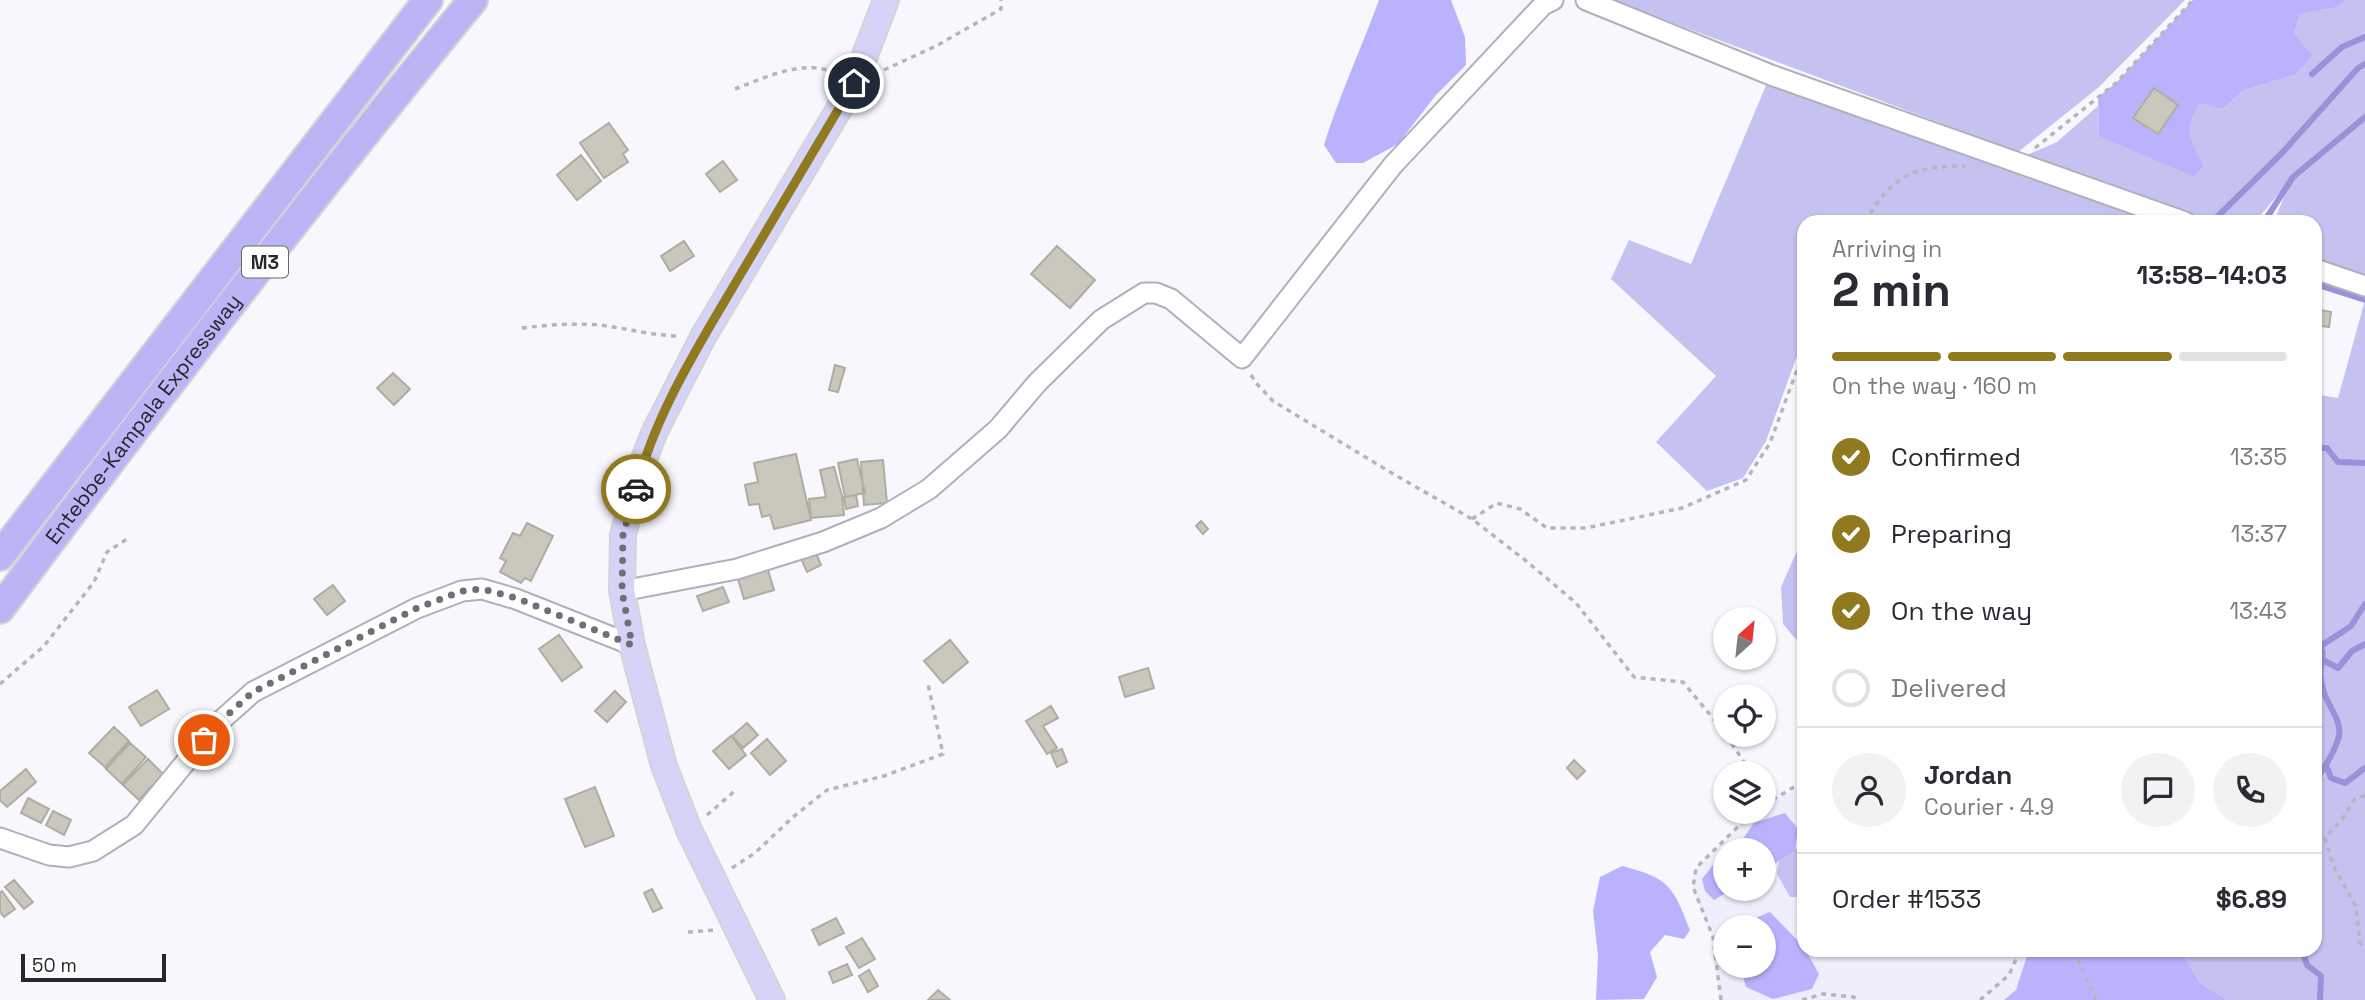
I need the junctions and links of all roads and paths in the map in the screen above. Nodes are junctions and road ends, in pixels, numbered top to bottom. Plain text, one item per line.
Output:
1 (428, 0) edge
2 (473, 0) edge
3 (886, 0) edge
4 (1000, 0) edge
5 (1553, 0) edge
6 (1586, 0) edge
7 (2193, 0) edge
8 (854, 83) junction
9 (734, 89) dead end
10 (1992, 154) junction
11 (2017, 163) junction
12 (1869, 215) edge
13 (2165, 215) edge
14 (2322, 271) edge
15 (2365, 286) edge
16 (522, 328) dead end
17 (703, 337) junction
18 (1242, 358) junction
19 (1797, 370) edge
20 (1472, 519) junction
21 (130, 537) dead end
22 (0, 556) edge
23 (622, 591) junction
24 (0, 609) edge
25 (632, 645) junction
26 (0, 684) edge
27 (928, 684) dead end
28 (1713, 719) edge
29 (1797, 784) edge
30 (736, 790) dead end
31 (2365, 795) edge
32 (1776, 797) edge
33 (1742, 824) edge
34 (689, 830) junction
35 (0, 838) edge
36 (713, 881) junction
37 (2365, 949) edge
38 (2017, 957) edge
39 (2077, 957) edge
40 (772, 1000) edge
41 (1721, 1000) edge
42 (1802, 1000) edge
43 (1857, 1000) edge
44 (1980, 1000) edge
45 (2096, 1000) edge

1 - 22 highway, Entebbe-Kampala Expressway / M3
2 - 24 highway, Entebbe-Kampala Expressway / M3
3 - 8 main road
4 - 8 path
5 - 18 street
6 - 10 street
7 - 11 path
8 - 9 path
8 - 17 main road
10 - 11 street
10 - 12 path
11 - 13 street
14 - 15 street
16 - 17 path
17 - 23 main road
18 - 20 path
18 - 23 street
19 - 20 path
20 - 28 path
21 - 26 path
23 - 25 main road
25 - 34 main road
25 - 35 street
27 - 36 path
29 - 32 path
30 - 34 path
31 - 37 path
33 - 41 path
34 - 36 main road
36 - 40 main road
38 - 44 path
39 - 45 path
42 - 43 path

